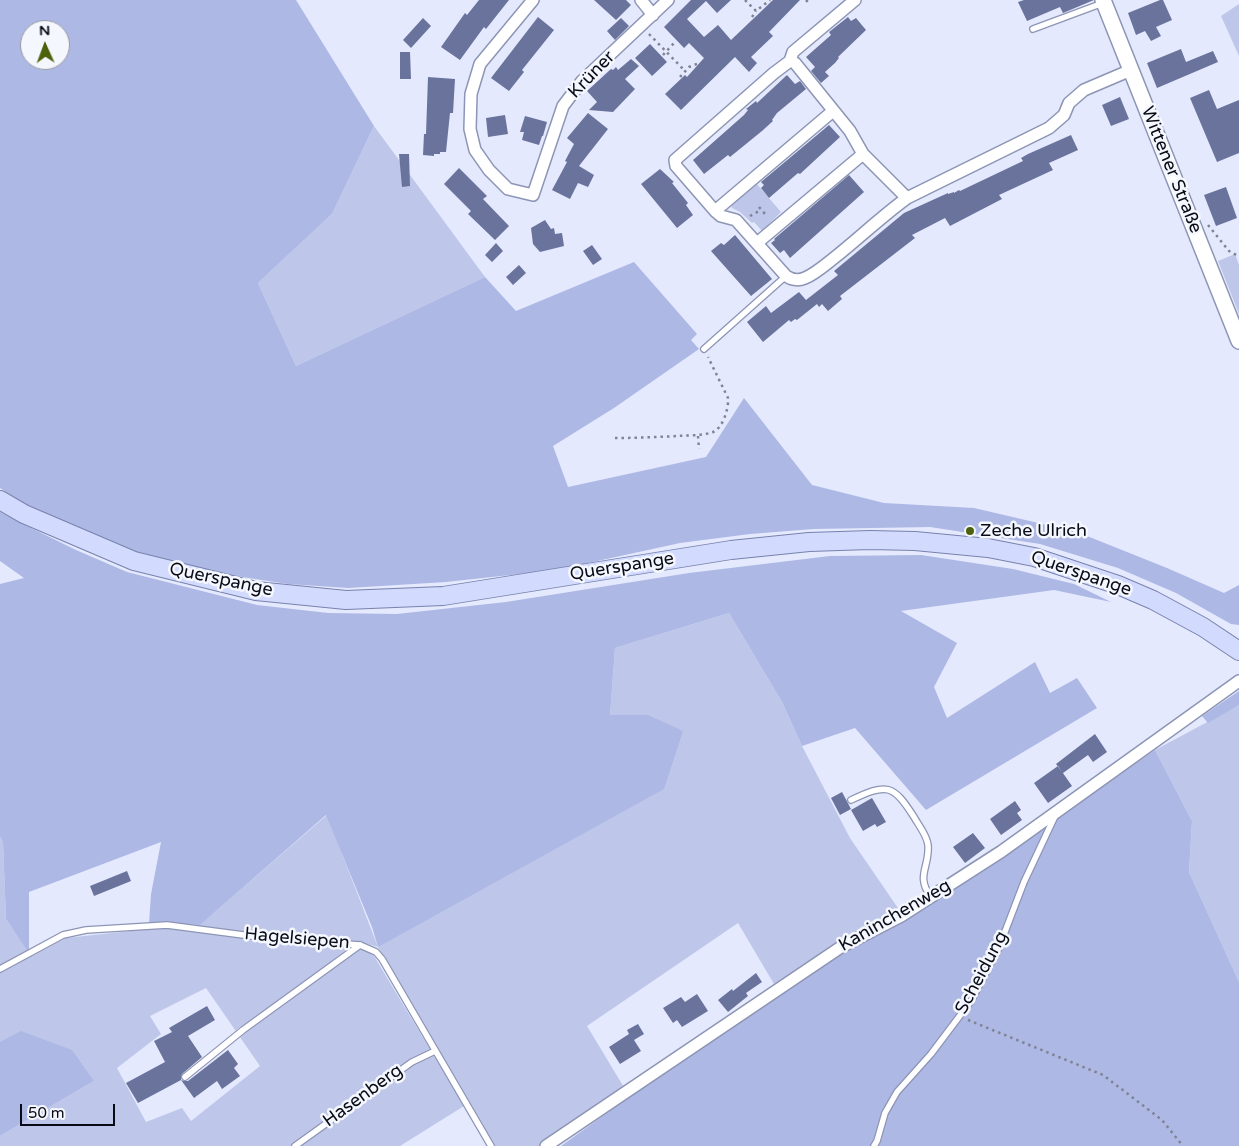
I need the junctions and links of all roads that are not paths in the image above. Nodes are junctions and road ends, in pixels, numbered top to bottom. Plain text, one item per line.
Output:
1 (532, 0) edge
2 (641, 0) edge
3 (668, 0) edge
4 (855, 0) edge
5 (1103, 1) edge
6 (653, 15) junction
7 (1033, 29) dead end
8 (790, 61) junction
9 (1131, 70) junction
10 (833, 111) junction
11 (863, 154) junction
12 (907, 198) junction
13 (715, 211) junction
14 (757, 244) junction
15 (786, 276) junction
16 (1239, 341) edge
17 (704, 349) road end
18 (0, 500) edge
19 (1219, 637) junction
20 (1239, 637) edge
21 (1239, 651) edge
22 (1239, 681) edge
23 (852, 800) dead end
24 (1056, 813) junction
25 (931, 897) junction
26 (360, 944) junction
27 (0, 969) edge
28 (435, 1050) junction
29 (185, 1077) dead end
30 (294, 1146) edge
31 (491, 1146) edge
32 (546, 1146) edge
33 (874, 1146) edge

1 - 6 street, Krüner
2 - 6 street
3 - 6 street, Krüner
4 - 8 street
5 - 7 lane
5 - 9 main road, Wittener Straße
8 - 10 street
8 - 13 street
9 - 12 street
9 - 16 main road, Wittener Straße
10 - 11 street
10 - 13 street
11 - 12 street
11 - 14 street
12 - 15 street
13 - 14 street
14 - 15 street
15 - 17 lane
18 - 19 main road, Querspange
19 - 20 main road
19 - 21 main road, Querspange
22 - 24 street, Kaninchenweg
23 - 25 lane
24 - 25 street, Kaninchenweg
24 - 33 lane, Scheidung
25 - 32 street, Kaninchenweg
26 - 27 lane, Hagelsiepen
26 - 28 lane, Hagelsiepen
26 - 29 lane
28 - 30 lane, Hasenberg
28 - 31 lane, Hagelsiepen

